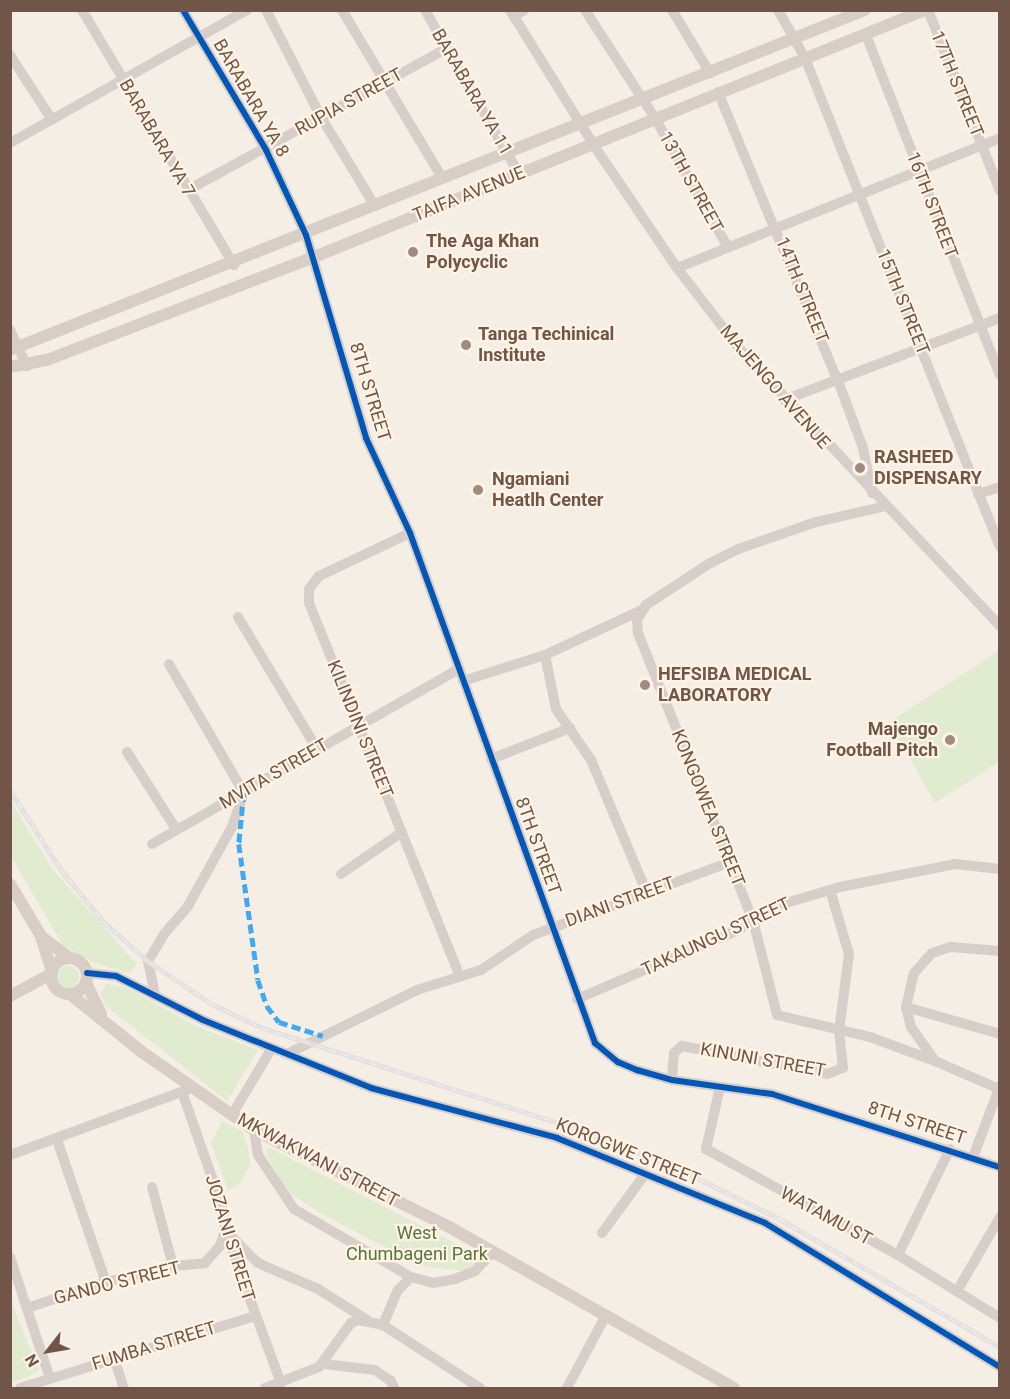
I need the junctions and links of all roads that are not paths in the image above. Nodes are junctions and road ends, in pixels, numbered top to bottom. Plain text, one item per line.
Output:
1 (82, 10) edge
2 (183, 10) edge
3 (247, 10) edge
4 (266, 10) edge
5 (342, 10) edge
6 (425, 10) edge
7 (524, 10) edge
8 (585, 10) edge
9 (672, 10) edge
10 (778, 10) edge
11 (865, 10) edge
12 (927, 10) edge
13 (512, 14) edge
14 (840, 15) edge
15 (866, 35) junction
16 (200, 39) junction
17 (796, 39) junction
18 (447, 48) junction
19 (10, 56) edge
20 (805, 58) junction
21 (710, 73) junction
22 (124, 81) junction
23 (384, 83) junction
24 (718, 92) junction
25 (644, 99) junction
26 (321, 117) junction
27 (655, 118) junction
28 (52, 120) junction
29 (580, 124) junction
30 (999, 138) edge
31 (10, 143) edge
32 (593, 144) junction
33 (981, 145) junction
34 (266, 150) junction
35 (509, 154) junction
36 (919, 170) junction
37 (519, 174) junction
38 (442, 178) junction
39 (188, 190) junction
40 (999, 191) edge
41 (859, 194) junction
42 (375, 206) junction
43 (776, 227) junction
44 (306, 235) junction
45 (727, 246) junction
46 (314, 257) junction
47 (234, 265) junction
48 (677, 268) junction
49 (100, 317) junction
50 (999, 318) edge
51 (980, 326) junction
52 (10, 330) edge
53 (109, 336) junction
54 (15, 349) edge
55 (921, 349) junction
56 (27, 366) junction
57 (10, 367) edge
58 (999, 375) edge
59 (838, 381) junction
60 (784, 400) junction
61 (999, 487) edge
62 (872, 493) junction
63 (978, 494) junction
64 (886, 506) junction
65 (410, 533) junction
66 (999, 547) edge
67 (645, 607) junction
68 (238, 617) dead end
69 (999, 626) edge
70 (545, 655) junction
71 (169, 664) dead end
72 (459, 669) junction
73 (463, 681) junction
74 (359, 726) junction
75 (570, 728) junction
76 (317, 749) junction
77 (127, 752) dead end
78 (491, 759) junction
79 (244, 793) junction
80 (176, 829) junction
81 (402, 832) junction
82 (152, 844) dead end
83 (730, 862) junction
84 (999, 869) edge
85 (341, 874) dead end
86 (10, 884) edge
87 (830, 890) junction
88 (646, 892) junction
89 (753, 920) junction
90 (552, 927) junction
91 (41, 936) junction
92 (999, 951) edge
93 (70, 958) junction
94 (52, 972) junction
95 (86, 978) junction
96 (460, 978) junction
97 (24, 992) junction
98 (64, 993) junction
99 (155, 994) junction
100 (10, 996) edge
101 (577, 999) junction
102 (906, 1007) junction
103 (103, 1018) junction
104 (839, 1031) junction
105 (999, 1034) edge
106 (272, 1048) junction
107 (287, 1054) junction
108 (935, 1061) junction
109 (672, 1080) junction
110 (720, 1087) junction
111 (998, 1087) edge
112 (187, 1090) junction
113 (231, 1115) junction
114 (254, 1130) junction
115 (57, 1140) junction
116 (950, 1149) junction
117 (10, 1155) edge
118 (974, 1157) junction
119 (999, 1167) edge
120 (645, 1174) junction
121 (152, 1187) dead end
122 (999, 1216) edge
123 (225, 1231) junction
124 (602, 1233) dead end
125 (492, 1253) junction
126 (898, 1256) junction
127 (10, 1257) edge
128 (173, 1266) junction
129 (411, 1277) junction
130 (106, 1282) junction
131 (957, 1291) junction
132 (27, 1308) junction
133 (606, 1315) junction
134 (255, 1316) junction
135 (999, 1318) edge
136 (367, 1320) junction
137 (383, 1325) junction
138 (114, 1358) junction
139 (324, 1364) junction
140 (999, 1367) edge
141 (50, 1379) junction
142 (281, 1383) junction
143 (20, 1389) edge
144 (124, 1389) edge
145 (265, 1389) edge
146 (394, 1389) edge
147 (480, 1389) edge
148 (567, 1389) edge
149 (734, 1389) edge

1 - 22 street, BARABARA YA 7
2 - 16 street, BARABARA YA 8
3 - 16 street
4 - 26 street
5 - 23 street
6 - 18 street, BARABARA YA 11
7 - 13 street
8 - 25 street, 13TH STREET
9 - 21 street
10 - 17 street, 15TH STREET
11 - 14 main road, TAIFA AVENUE
12 - 15 main road, TAIFA AVENUE
12 - 33 street, 17TH STREET
13 - 29 street, MAJENGO AVENUE
14 - 17 main road, TAIFA AVENUE
15 - 20 main road, TAIFA AVENUE
15 - 36 street, 16TH STREET
16 - 22 street
16 - 34 street, BARABARA YA 8
17 - 20 street, 15TH STREET
17 - 21 main road, TAIFA AVENUE
18 - 23 street, RUPIA STREET
18 - 35 street, BARABARA YA 11
19 - 28 street
20 - 24 main road, TAIFA AVENUE
20 - 41 street, 15TH STREET
21 - 25 main road, TAIFA AVENUE
22 - 28 street
22 - 39 street, BARABARA YA 7
23 - 26 street, RUPIA STREET
23 - 38 street
24 - 27 main road, TAIFA AVENUE
24 - 43 street, 14TH STREET
25 - 27 street, 13TH STREET
25 - 29 main road, TAIFA AVENUE
26 - 34 street, RUPIA STREET
26 - 42 street
27 - 32 main road, TAIFA AVENUE
27 - 45 street, 13TH STREET
28 - 31 street
29 - 32 street, MAJENGO AVENUE
29 - 35 main road, TAIFA AVENUE
30 - 33 street
32 - 37 main road, TAIFA AVENUE
32 - 48 street, MAJENGO AVENUE
33 - 36 street
33 - 40 street, 17TH STREET
34 - 39 street, RUPIA STREET
34 - 44 street, BARABARA YA 8
35 - 37 street, BARABARA YA 11
35 - 38 main road, TAIFA AVENUE
36 - 41 street
36 - 51 street, 16TH STREET
37 - 46 main road, TAIFA AVENUE
38 - 42 main road, TAIFA AVENUE
39 - 47 street, BARABARA YA 7
41 - 43 street
41 - 55 street, 15TH STREET
42 - 44 main road, TAIFA AVENUE
43 - 45 street
43 - 59 street, 14TH STREET
44 - 46 street, BARABARA YA 8
44 - 47 main road, TAIFA AVENUE
45 - 48 street
46 - 53 main road, TAIFA AVENUE
46 - 65 street, 8TH STREET
47 - 49 main road, TAIFA AVENUE
48 - 60 street, MAJENGO AVENUE
49 - 53 main road
49 - 54 main road, TAIFA AVENUE
50 - 51 street
51 - 55 street
51 - 58 street, 16TH STREET
52 - 54 street
53 - 56 main road, TAIFA AVENUE
54 - 56 street
55 - 59 street
55 - 63 street, 15TH STREET
56 - 57 main road, TAIFA AVENUE
59 - 60 street
59 - 62 street, 14TH STREET
60 - 62 street, MAJENGO AVENUE
61 - 63 street
62 - 64 street, MAJENGO AVENUE
63 - 66 street, 15TH STREET
64 - 67 street
64 - 69 street, MAJENGO AVENUE
65 - 72 street, 8TH STREET
65 - 74 street, KILINDINI STREET
67 - 70 street
67 - 83 street, KONGOWEA STREET
68 - 76 street
70 - 73 street
70 - 75 street
71 - 79 street
72 - 73 street, 8TH STREET
72 - 74 street, MVITA STREET
73 - 78 street, 8TH STREET
74 - 76 street, MVITA STREET
74 - 81 street, KILINDINI STREET
75 - 78 street
75 - 88 street
76 - 79 street, MVITA STREET
77 - 80 street
78 - 90 street, 8TH STREET
79 - 80 street, MVITA STREET
79 - 99 street
80 - 82 street, MVITA STREET
81 - 85 street
81 - 96 street, KILINDINI STREET
83 - 88 street, DIANI STREET
83 - 89 street, KONGOWEA STREET
84 - 87 street, TAKAUNGU STREET
86 - 91 main road
87 - 89 street, TAKAUNGU STREET
87 - 104 street, KINUNI STREET
88 - 90 street, DIANI STREET
89 - 101 street, TAKAUNGU STREET
89 - 104 street, KONGOWEA STREET
90 - 96 street, DIANI STREET
90 - 101 street, 8TH STREET
91 - 93 main road
91 - 94 main road
92 - 102 street
93 - 94 main road
93 - 95 main road
94 - 97 main road
94 - 98 main road
95 - 98 main road
95 - 99 street, KOROGWE STREET
95 - 103 main road
96 - 107 street, DIANI STREET
97 - 98 main road
97 - 100 main road
98 - 103 main road, MKWAKWANI STREET
99 - 106 street, KOROGWE STREET
101 - 109 street, 8TH STREET
102 - 105 street
102 - 108 street
103 - 112 main road, MKWAKWANI STREET
104 - 108 street
104 - 109 street, KINUNI STREET
106 - 107 street, KOROGWE STREET
106 - 113 street
107 - 120 street, KOROGWE STREET
108 - 111 street
109 - 110 street, 8TH STREET
110 - 116 street, 8TH STREET
110 - 126 street, WATAMU ST
111 - 118 street
112 - 113 main road, MKWAKWANI STREET
112 - 115 street
112 - 123 street, JOZANI STREET
113 - 114 main road, MKWAKWANI STREET
114 - 125 main road, MKWAKWANI STREET
114 - 129 street
115 - 117 street
115 - 130 street
116 - 118 street, 8TH STREET
116 - 126 street
118 - 119 street, 8TH STREET
120 - 124 street
120 - 140 street, KOROGWE STREET
121 - 128 street
122 - 131 street
123 - 128 street, GANDO STREET
123 - 134 street, JOZANI STREET
123 - 136 street
125 - 129 street
125 - 133 main road, MKWAKWANI STREET
126 - 131 street, WATAMU ST
127 - 132 street
128 - 130 street, GANDO STREET
129 - 137 street
130 - 132 street, GANDO STREET
131 - 135 street, WATAMU ST
132 - 141 street
133 - 148 street
133 - 149 main road, MKWAKWANI STREET
134 - 138 street, FUMBA STREET
134 - 142 street, JOZANI STREET
136 - 137 street
136 - 139 street
137 - 147 street
138 - 141 street, FUMBA STREET
138 - 144 street
139 - 142 street
139 - 146 street
141 - 143 street, FUMBA STREET
142 - 145 street

